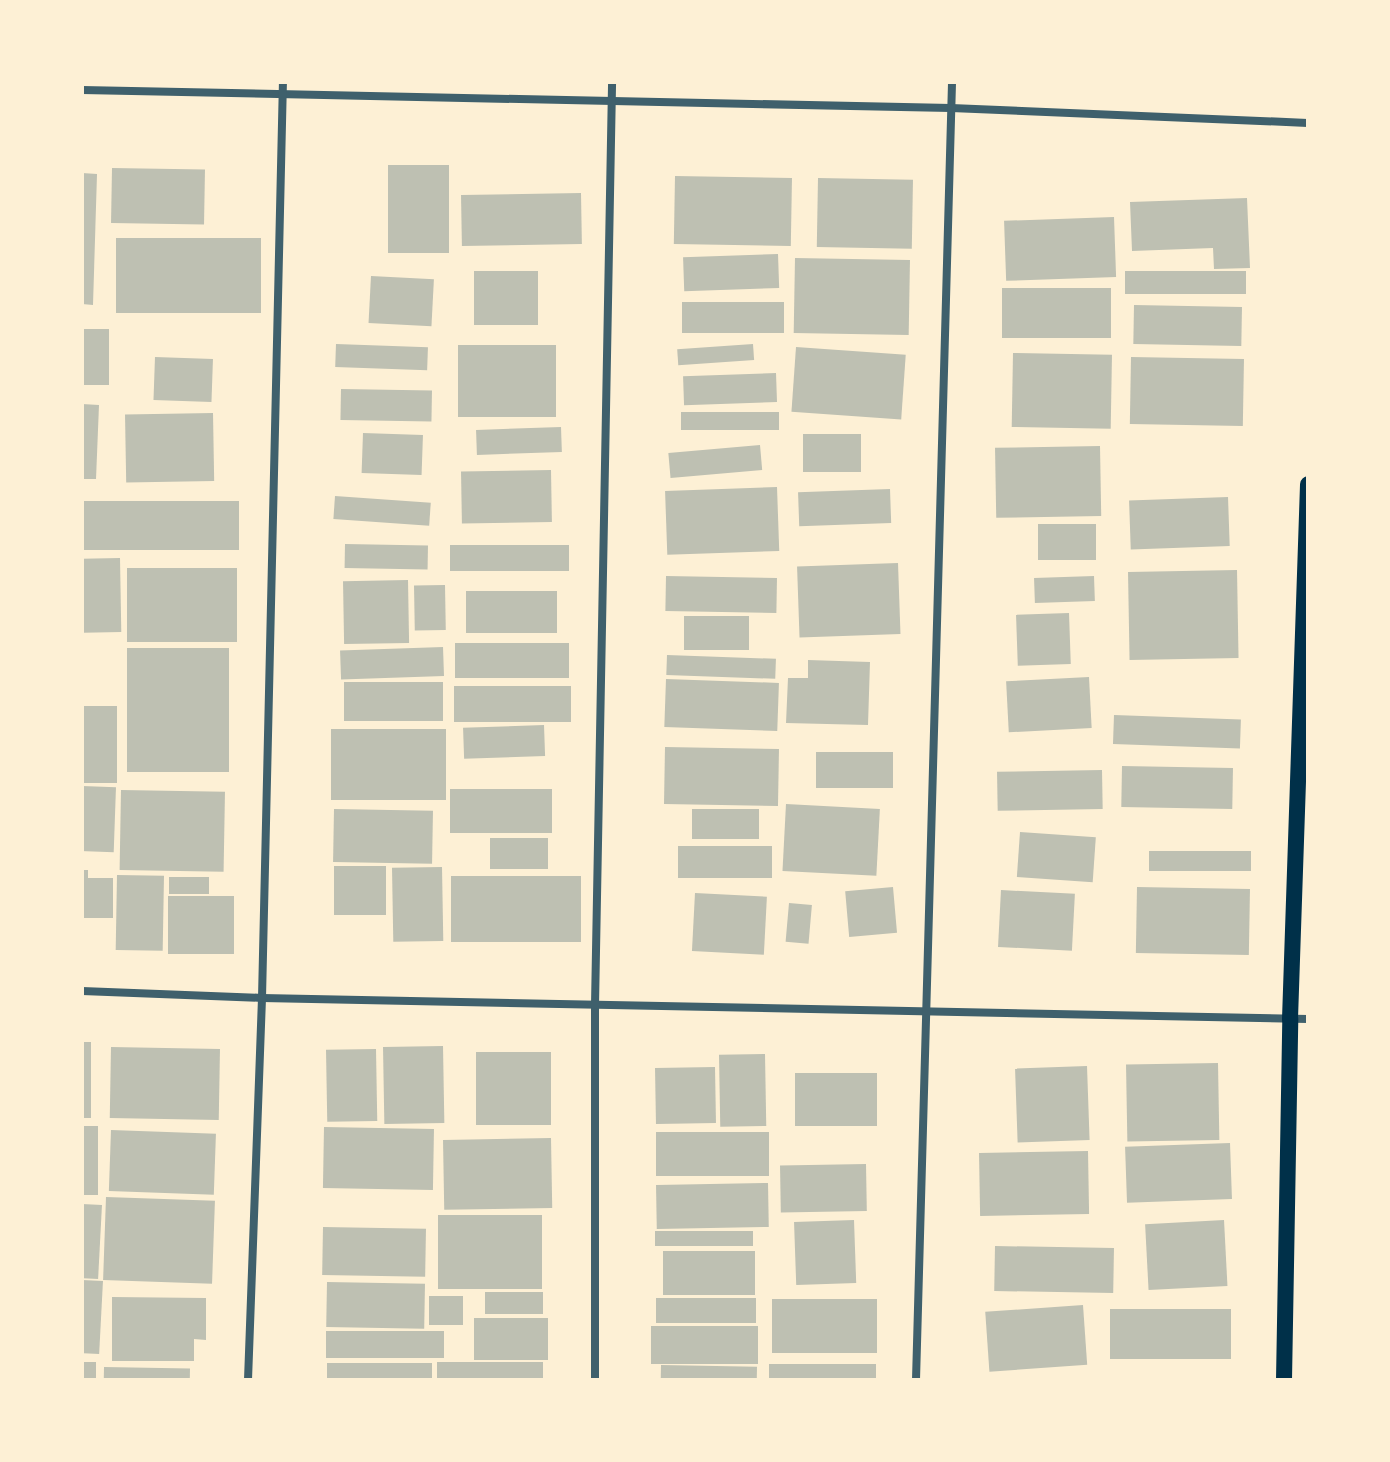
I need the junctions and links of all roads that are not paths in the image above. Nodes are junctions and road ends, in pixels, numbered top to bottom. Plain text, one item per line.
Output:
1 (283, 82) edge
2 (612, 82) edge
3 (952, 82) edge
4 (82, 90) edge
5 (283, 94) junction
6 (612, 101) junction
7 (951, 108) junction
8 (1308, 123) edge
9 (1308, 484) edge
10 (82, 991) edge
11 (262, 998) junction
12 (595, 1005) junction
13 (925, 1011) junction
14 (1290, 1019) junction
15 (1308, 1019) edge
16 (248, 1380) edge
17 (595, 1380) edge
18 (916, 1380) edge
19 (1284, 1380) edge

1 - 5 street
2 - 6 street
3 - 7 street
4 - 5 street
5 - 6 street
5 - 11 street
6 - 7 street
6 - 12 street
7 - 8 street
7 - 13 street
9 - 14 main road
10 - 11 street
11 - 12 street
11 - 16 street
12 - 13 street
12 - 17 street
13 - 14 street
13 - 18 street
14 - 15 street
14 - 19 main road

